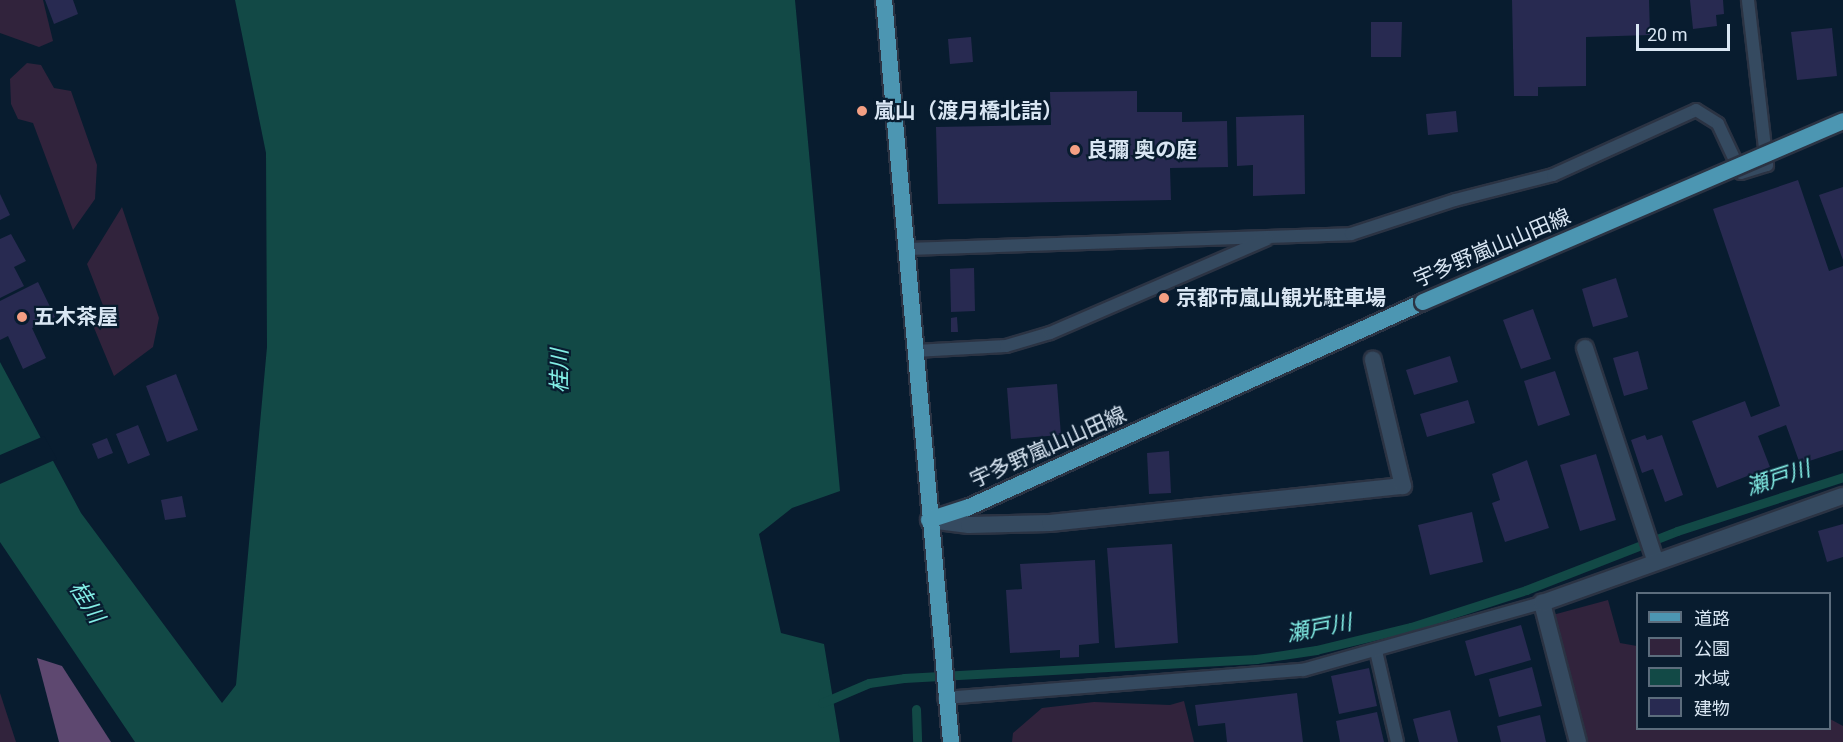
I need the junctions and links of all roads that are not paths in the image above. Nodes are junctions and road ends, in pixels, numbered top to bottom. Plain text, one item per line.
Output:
1 (884, 0) edge
2 (1748, 0) edge
3 (1843, 121) edge
4 (1273, 237) junction
5 (906, 249) junction
6 (1585, 348) dead end
7 (915, 351) junction
8 (1373, 360) dead end
9 (1843, 496) edge
10 (929, 520) junction
11 (1655, 560) junction
12 (1542, 603) junction
13 (1376, 651) junction
14 (944, 698) junction
15 (951, 742) edge
16 (1397, 742) edge
17 (1578, 742) edge

1 - 5 main road
2 - 4 lane
3 - 10 main road, 宇多野嵐山山田線, bridge
4 - 5 lane
4 - 7 lane
5 - 7 main road
6 - 11 street
7 - 10 main road
8 - 10 street
9 - 11 street
10 - 14 main road
11 - 12 street
12 - 13 lane
12 - 17 street
13 - 14 lane
13 - 16 lane
14 - 15 main road

